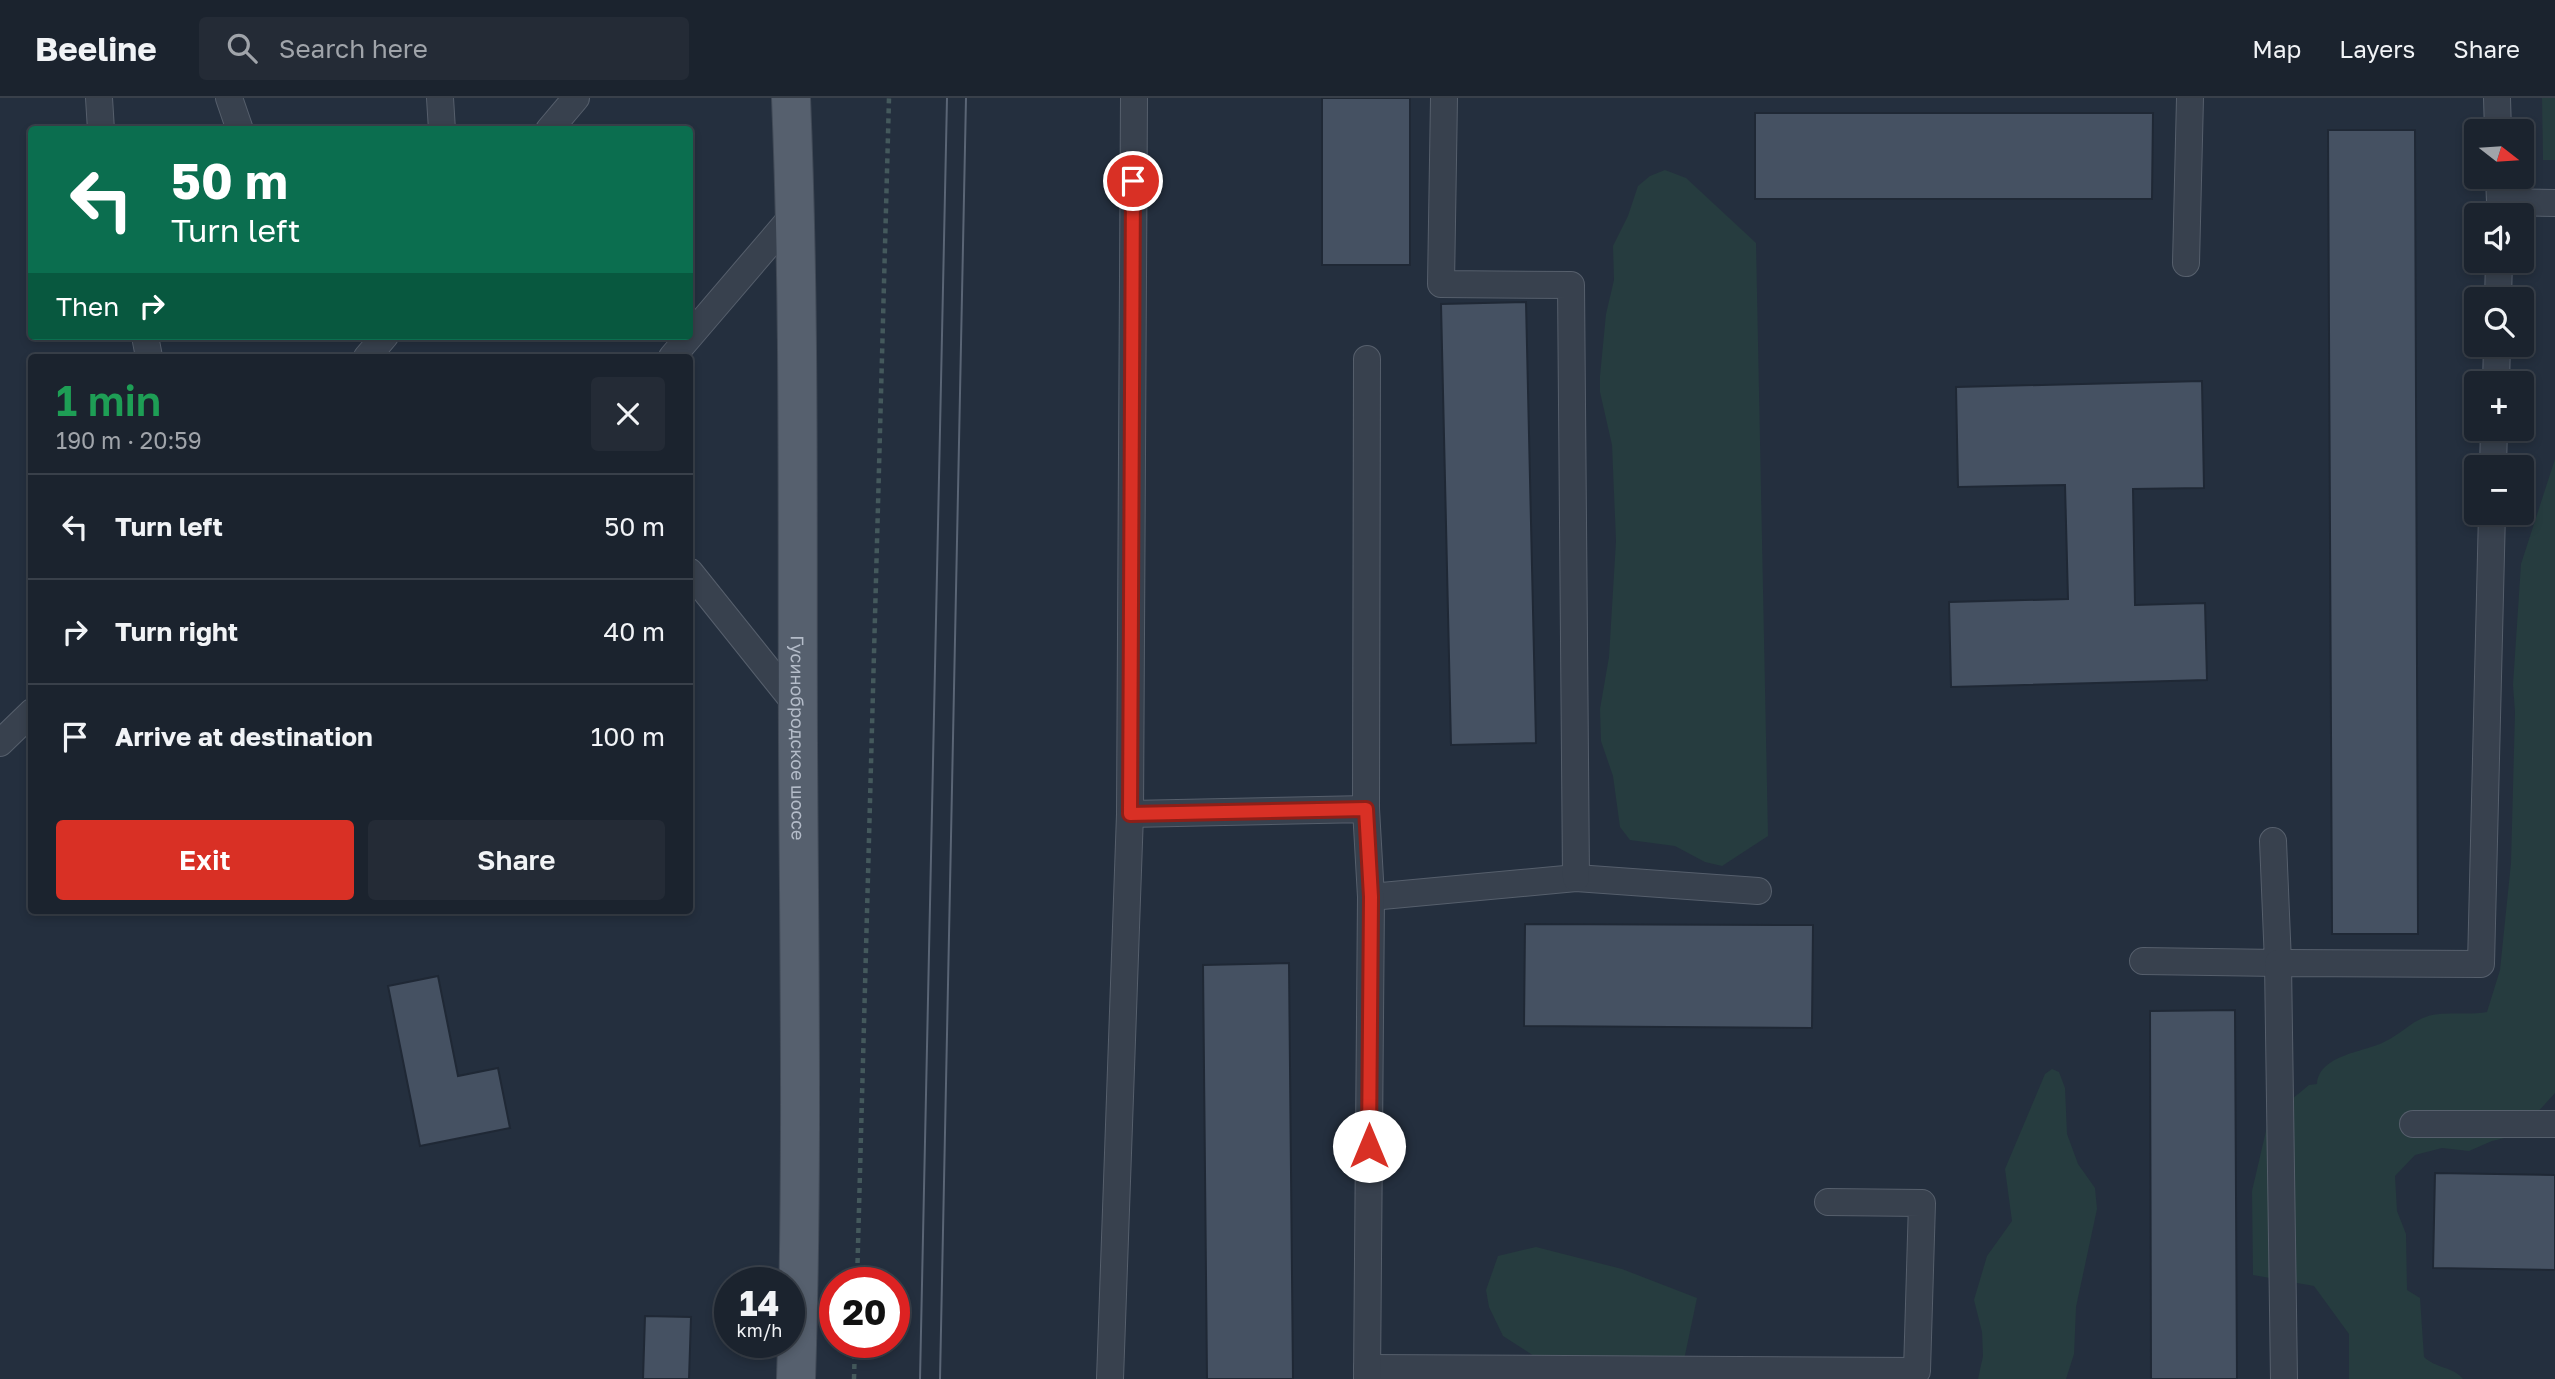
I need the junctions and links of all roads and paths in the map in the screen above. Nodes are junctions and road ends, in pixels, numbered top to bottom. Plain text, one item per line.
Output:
1 (99, 98) edge
2 (229, 98) edge
3 (440, 98) edge
4 (576, 98) edge
5 (792, 98) edge
6 (889, 98) edge
7 (1134, 98) edge
8 (1444, 98) edge
9 (2190, 98) edge
10 (2497, 98) edge
11 (2498, 119) edge
12 (101, 126) edge
13 (239, 126) edge
14 (442, 126) edge
15 (552, 126) edge
16 (2500, 198) edge
17 (2555, 203) edge
18 (796, 212) junction
19 (2186, 263) dead end
20 (693, 332) edge
21 (382, 340) edge
22 (687, 340) edge
23 (370, 354) edge
24 (675, 354) edge
25 (1367, 359) dead end
26 (2492, 525) edge
27 (693, 576) edge
28 (798, 707) junction
29 (28, 716) edge
30 (0, 743) edge
31 (1366, 809) junction
32 (1130, 814) junction
33 (2273, 841) dead end
34 (1576, 878) junction
35 (1758, 891) dead end
36 (1371, 897) junction
37 (2143, 961) dead end
38 (2278, 963) junction
39 (2413, 1124) dead end
40 (2555, 1124) edge
41 (1828, 1202) dead end
42 (856, 1267) edge
43 (855, 1358) edge
44 (1367, 1373) edge
45 (796, 1379) edge
46 (854, 1379) edge
47 (1110, 1379) edge
48 (2284, 1379) edge

1 - 12 lane
2 - 13 lane
3 - 14 lane
4 - 15 lane
5 - 18 main road, Гусинобродское шоссе
6 - 42 path
7 - 32 lane
8 - 34 lane
9 - 19 lane
10 - 11 lane
16 - 17 lane
18 - 20 lane
18 - 28 main road, Гусинобродское шоссе
21 - 23 lane
22 - 24 lane
25 - 31 lane
26 - 38 lane
27 - 28 lane
28 - 45 main road, Гусинобродское шоссе
29 - 30 lane
31 - 32 lane
31 - 36 lane
32 - 47 lane
33 - 38 lane
34 - 35 lane
34 - 36 lane
36 - 44 lane
37 - 38 lane
38 - 48 lane
39 - 40 lane
41 - 44 lane
43 - 46 path

